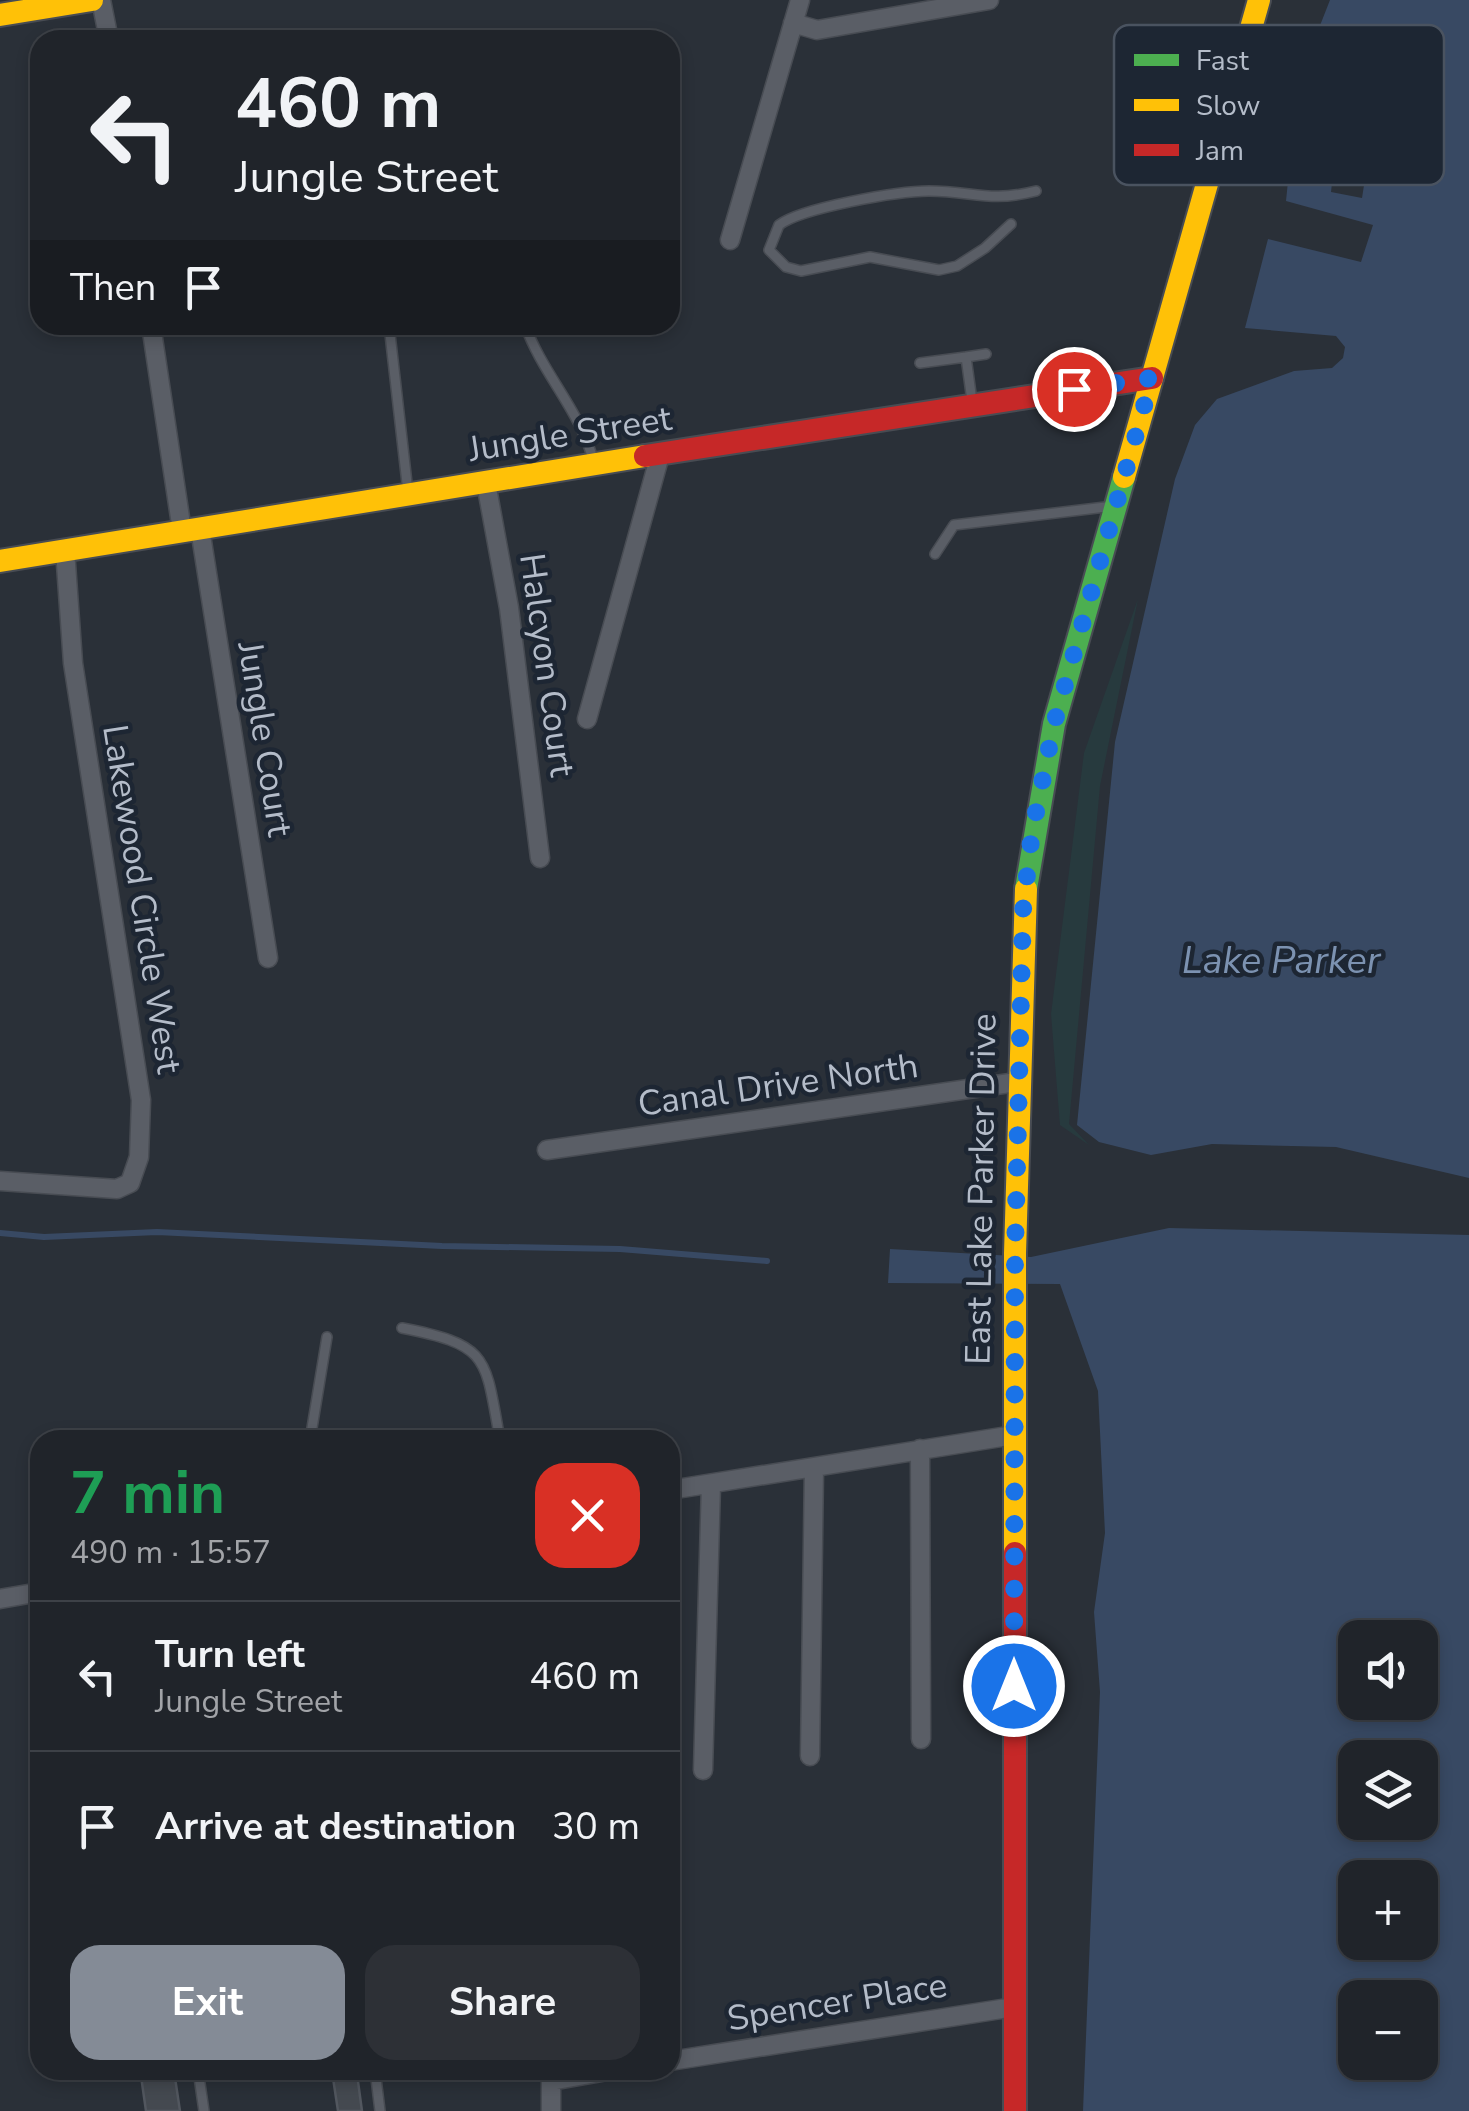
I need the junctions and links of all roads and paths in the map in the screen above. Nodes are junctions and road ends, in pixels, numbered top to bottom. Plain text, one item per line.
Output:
1 (92, 0) edge
2 (102, 0) edge
3 (800, 0) edge
4 (990, 0) edge
5 (1259, 0) edge
6 (0, 15) edge
7 (793, 23) junction
8 (1252, 25) edge
9 (106, 30) edge
10 (1207, 185) edge
11 (1036, 191) dead end
12 (1010, 224) dead end
13 (730, 240) dead end
14 (154, 335) edge
15 (390, 335) edge
16 (529, 335) edge
17 (986, 354) dead end
18 (966, 357) junction
19 (920, 363) dead end
20 (1152, 378) junction
21 (973, 404) junction
22 (660, 456) junction
23 (595, 466) junction
24 (486, 482) junction
25 (409, 495) junction
26 (1116, 506) junction
27 (191, 530) junction
28 (65, 550) junction
29 (935, 554) dead end
30 (0, 561) edge
31 (587, 718) dead end
32 (540, 858) dead end
33 (268, 958) dead end
34 (1017, 1082) junction
35 (547, 1150) dead end
36 (0, 1181) edge
37 (402, 1328) dead end
38 (327, 1338) dead end
39 (312, 1430) edge
40 (498, 1430) edge
41 (1014, 1435) junction
42 (920, 1450) junction
43 (814, 1467) junction
44 (711, 1484) junction
45 (680, 1489) edge
46 (30, 1594) edge
47 (0, 1598) edge
48 (921, 1739) dead end
49 (810, 1756) dead end
50 (703, 1770) dead end
51 (1014, 2007) junction
52 (680, 2059) edge
53 (199, 2080) edge
54 (376, 2080) edge
55 (547, 2080) edge
56 (204, 2111) edge
57 (380, 2111) edge
58 (550, 2111) edge
59 (1016, 2111) edge

1 - 6 street
2 - 9 street
3 - 7 street
4 - 7 street
5 - 8 street, East Lake Parker Drive
7 - 13 street
10 - 20 street, East Lake Parker Drive
11 - 12 lane
14 - 27 street, Jungle Court
15 - 25 lane
16 - 23 lane
17 - 18 lane
18 - 19 lane
18 - 21 lane
20 - 21 street, Jungle Street
20 - 26 street, East Lake Parker Drive
21 - 22 street, Jungle Street
22 - 23 street, Jungle Street
22 - 31 street
23 - 24 street, Jungle Street
24 - 25 street, Jungle Street
24 - 32 street, Halcyon Court
25 - 27 street, Jungle Street
26 - 29 lane
26 - 34 street, East Lake Parker Drive
27 - 28 street, Jungle Street
27 - 33 street, Jungle Court
28 - 30 street, Jungle Street
28 - 36 street, Lakewood Circle West
34 - 35 street, Canal Drive North
34 - 41 street, East Lake Parker Drive
37 - 40 lane
38 - 39 lane
41 - 42 street
41 - 51 street, East Lake Parker Drive
42 - 43 street
42 - 48 street
43 - 44 street
43 - 49 street
44 - 45 street
44 - 50 street
46 - 47 street
51 - 52 street, Spencer Place
51 - 59 street, East Lake Parker Drive
53 - 56 lane
54 - 57 lane
55 - 58 street

